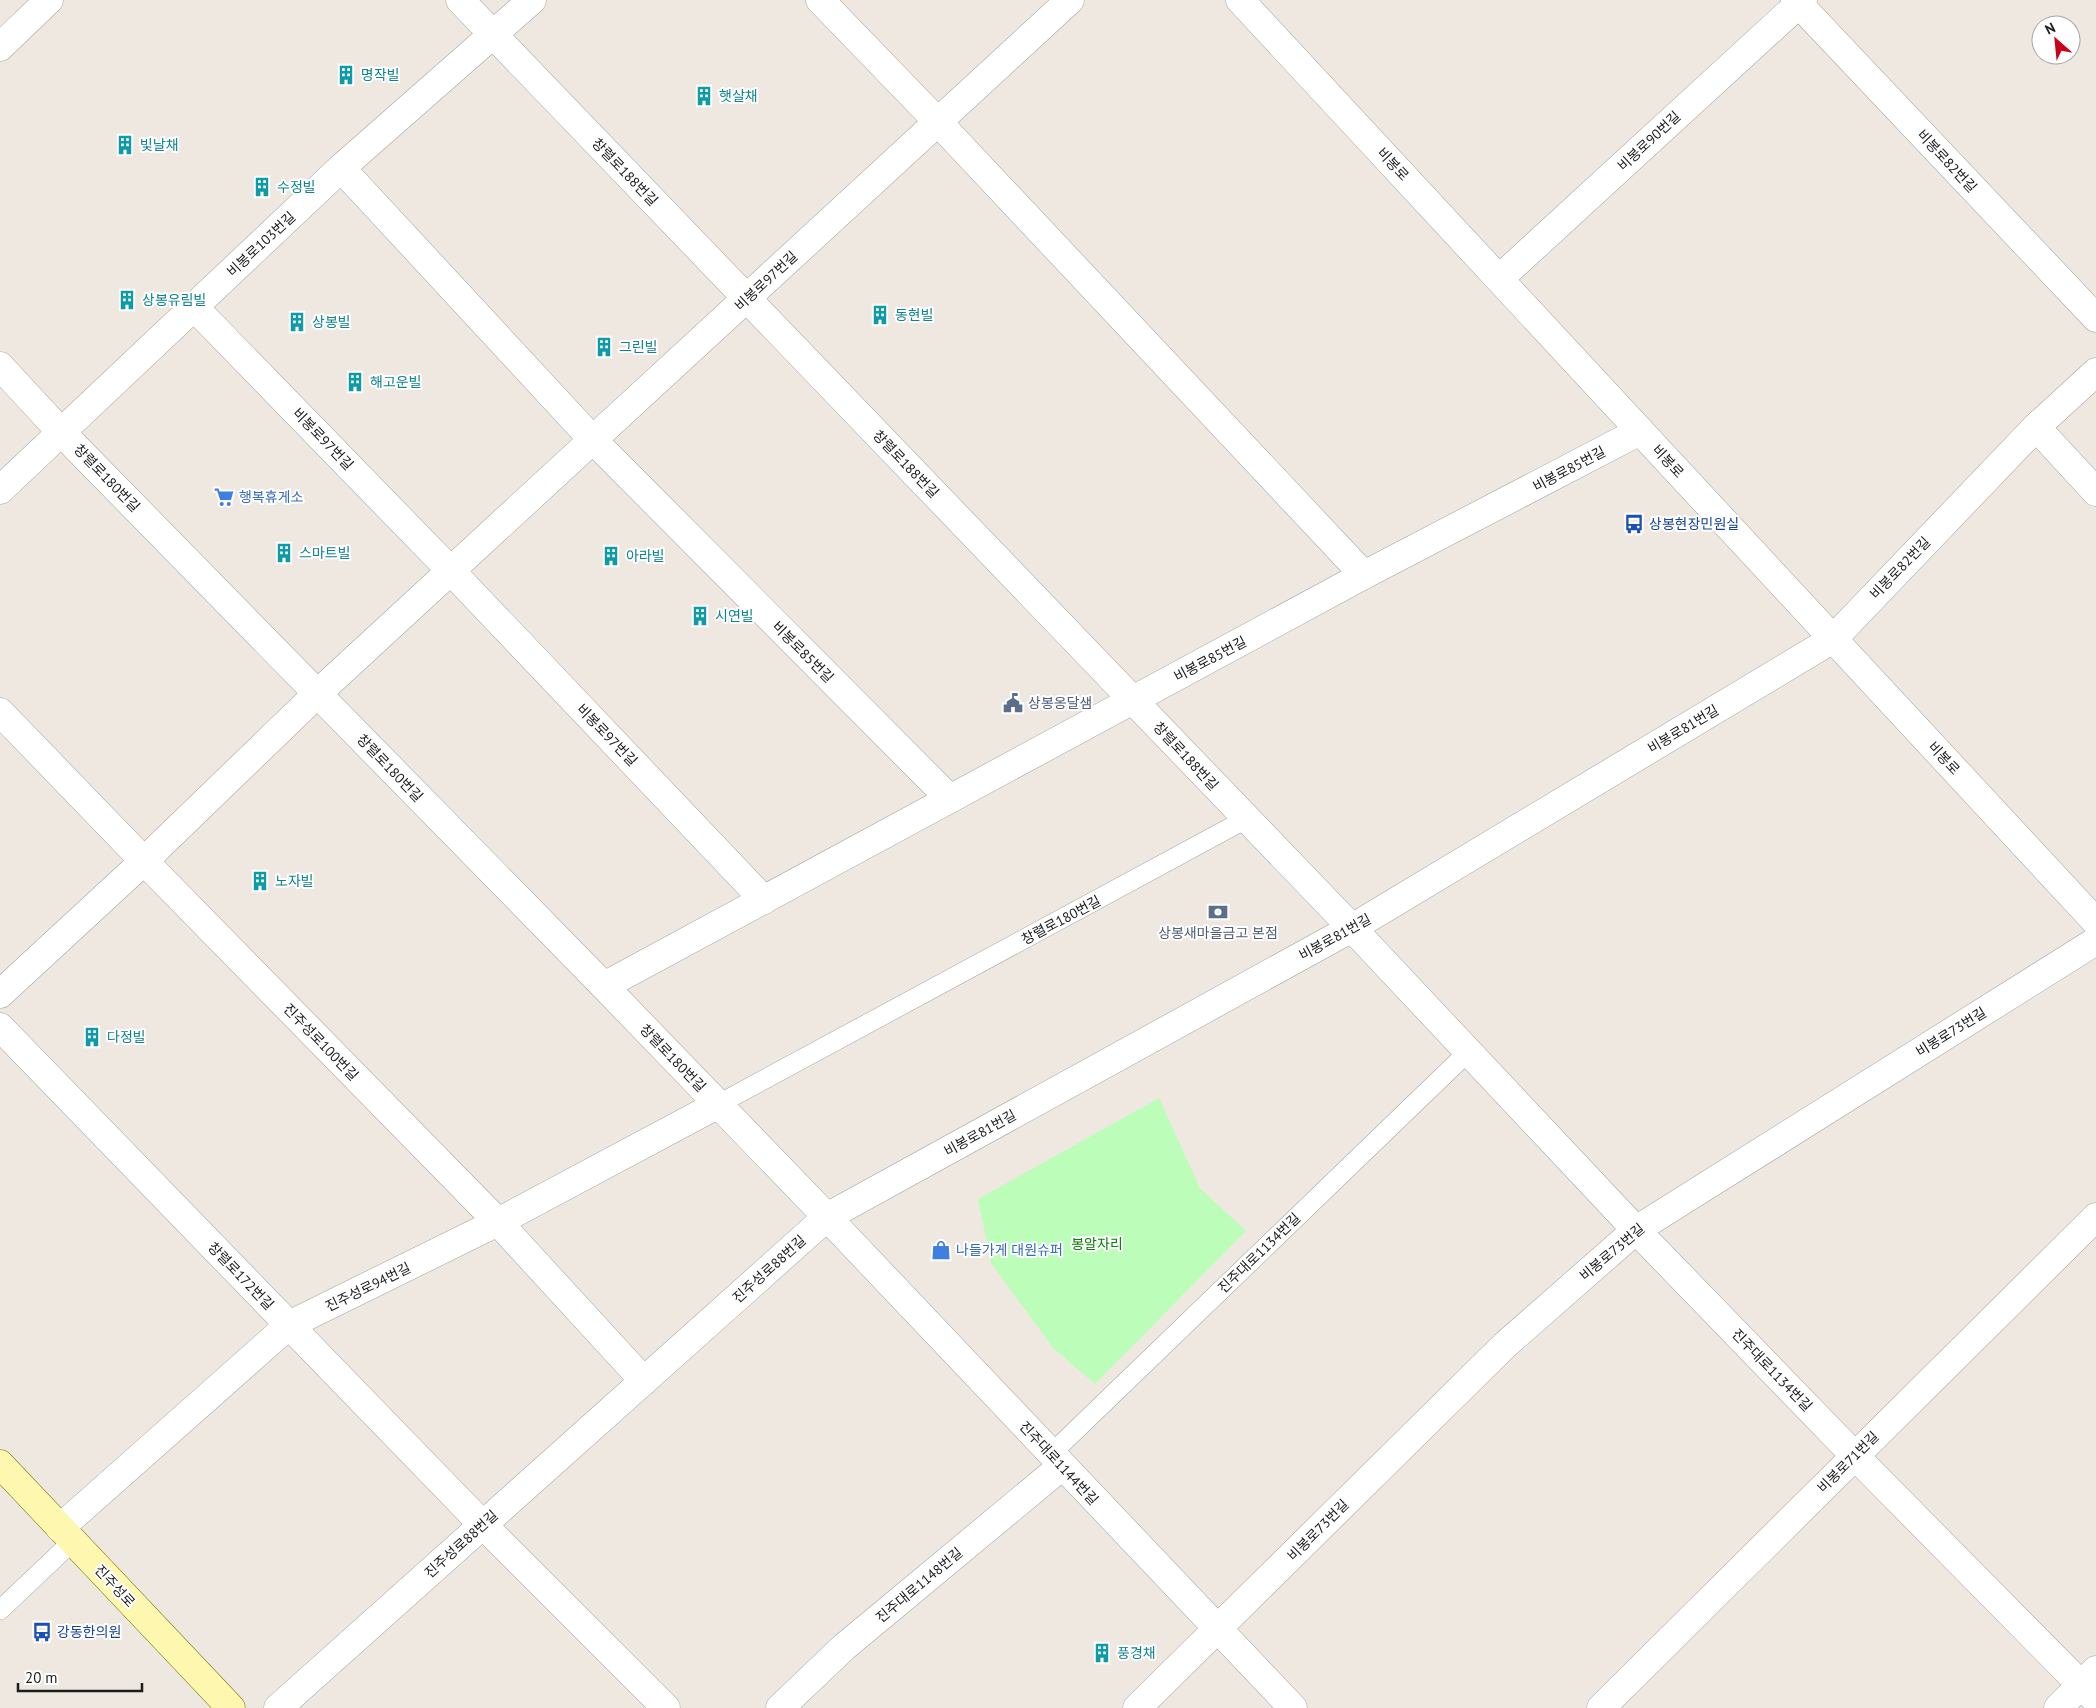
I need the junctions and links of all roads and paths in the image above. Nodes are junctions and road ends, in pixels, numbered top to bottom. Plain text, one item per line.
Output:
1 (49, 0) edge
2 (460, 0) edge
3 (532, 0) edge
4 (820, 0) edge
5 (1070, 0) edge
6 (1240, 0) edge
7 (1799, 1) edge
8 (494, 35) junction
9 (0, 47) edge
10 (937, 121) junction
11 (341, 168) junction
12 (1499, 279) junction
13 (747, 299) junction
14 (194, 307) junction
15 (2096, 318) edge
16 (0, 366) edge
17 (2096, 372) edge
18 (2036, 427) junction
19 (62, 432) junction
20 (1640, 432) junction
21 (593, 440) junction
22 (0, 490) edge
23 (2096, 492) edge
24 (451, 571) junction
25 (1364, 575) junction
26 (1833, 639) junction
27 (318, 693) junction
28 (1134, 700) junction
29 (0, 712) edge
30 (950, 799) junction
31 (1246, 820) junction
32 (144, 861) junction
33 (764, 900) junction
34 (2096, 922) edge
35 (1352, 928) junction
36 (2096, 941) edge
37 (604, 986) junction
38 (0, 994) edge
39 (0, 1027) edge
40 (1468, 1052) junction
41 (717, 1105) junction
42 (827, 1217) junction
43 (2096, 1217) edge
44 (498, 1222) junction
45 (1636, 1230) junction
46 (289, 1325) junction
47 (644, 1381) junction
48 (1854, 1455) junction
49 (1056, 1460) junction
50 (0, 1464) edge
51 (483, 1524) junction
52 (67, 1535) junction
53 (0, 1610) edge
54 (1217, 1629) junction
55 (2091, 1685) edge
56 (231, 1708) edge
57 (278, 1708) edge
58 (666, 1708) edge
59 (780, 1708) edge
60 (1137, 1708) edge
61 (1293, 1708) edge
62 (1601, 1708) edge
63 (2058, 1708) edge

1 - 9 street
2 - 8 street, 창렬로188번길
3 - 8 street, 비봉로103번길
4 - 10 street
5 - 10 street, 비봉로97번길
6 - 12 street, 비봉로
7 - 12 street, 비봉로90번길
7 - 15 street, 비봉로82번길
8 - 11 street, 비봉로103번길
8 - 13 street, 창렬로188번길
10 - 13 street, 비봉로97번길
10 - 25 street
11 - 14 street, 비봉로103번길
11 - 21 street
12 - 20 street, 비봉로
13 - 21 street, 비봉로97번길
13 - 28 street, 창렬로188번길
14 - 19 street, 비봉로103번길
14 - 24 street, 비봉로97번길
16 - 19 street, 창렬로180번길
17 - 18 street, 비봉로82번길
18 - 23 street
18 - 26 street, 비봉로82번길
19 - 22 street
19 - 27 street, 창렬로180번길
20 - 25 street, 비봉로85번길
20 - 26 street, 비봉로
21 - 24 street, 비봉로97번길
21 - 30 street, 비봉로85번길
24 - 27 street, 비봉로97번길
24 - 33 street, 비봉로97번길
25 - 28 street, 비봉로85번길
26 - 34 street, 비봉로
26 - 35 street, 비봉로81번길
27 - 32 street
27 - 37 street, 창렬로180번길
28 - 30 street, 비봉로85번길
28 - 31 street, 창렬로188번길
29 - 32 street, 진주성로100번길
30 - 33 street, 비봉로85번길
31 - 35 street, 창렬로188번길
31 - 41 lane, 창렬로180번길
32 - 38 street
32 - 44 street, 진주성로100번길
33 - 37 street, 비봉로85번길
35 - 40 street, 진주대로1134번길
35 - 42 street, 비봉로81번길
36 - 45 street, 비봉로73번길
37 - 41 street, 창렬로180번길
39 - 46 street, 창렬로172번길
40 - 45 street, 진주대로1134번길
40 - 49 lane, 진주대로1134번길
41 - 42 street, 창렬로180번길
41 - 44 street, 진주성로94번길
42 - 47 street, 진주성로88번길
42 - 49 street, 진주대로1144번길
43 - 48 street, 비봉로71번길
44 - 46 street, 진주성로94번길
44 - 47 street
45 - 48 street, 진주대로1134번길
45 - 54 street, 비봉로73번길
46 - 51 street, 창렬로172번길
46 - 52 street, 진주성로94번길
47 - 51 street, 진주성로88번길
48 - 55 street, 진주대로1134번길
48 - 62 street, 비봉로71번길
49 - 54 street, 진주대로1144번길
49 - 59 street, 진주대로1148번길
50 - 52 main road, 진주성로
51 - 57 street, 진주성로88번길
51 - 58 street
52 - 53 lane
52 - 56 main road, 진주성로
54 - 60 street, 비봉로73번길
54 - 61 street, 진주대로1144번길
55 - 63 street

